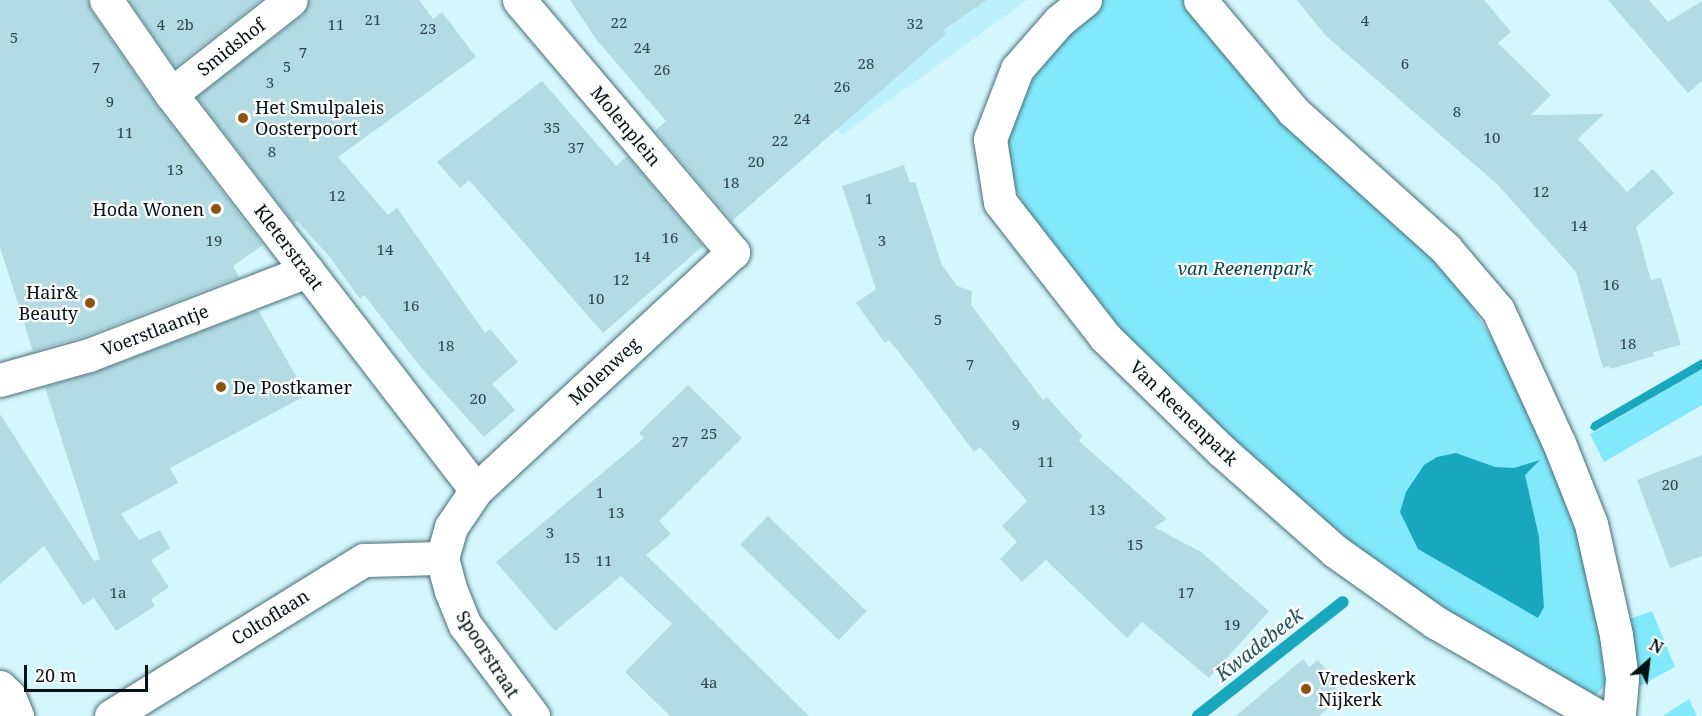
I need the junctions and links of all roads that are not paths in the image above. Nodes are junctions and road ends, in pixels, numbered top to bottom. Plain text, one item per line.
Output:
1 (106, 0) edge
2 (291, 0) edge
3 (519, 0) edge
4 (1085, 0) edge
5 (1200, 0) edge
6 (171, 94) junction
7 (733, 252) joint
8 (307, 271) junction
9 (0, 380) edge
10 (476, 490) junction
11 (442, 558) junction
12 (0, 687) edge
13 (17, 716) edge
14 (111, 716) edge
15 (533, 716) edge
16 (1598, 716) edge
17 (1619, 716) edge

1 - 6 street, Kleterstraat
2 - 6 street, Smidshof
3 - 7 street, Molenplein
4 - 16 street, Van Reenenpark
5 - 17 street
6 - 8 street, Kleterstraat
7 - 10 street, Molenweg
8 - 9 street, Voerstlaantje
8 - 10 street, Kleterstraat
10 - 11 street
11 - 14 street, Coltoflaan
11 - 15 street, Spoorstraat
12 - 13 street

